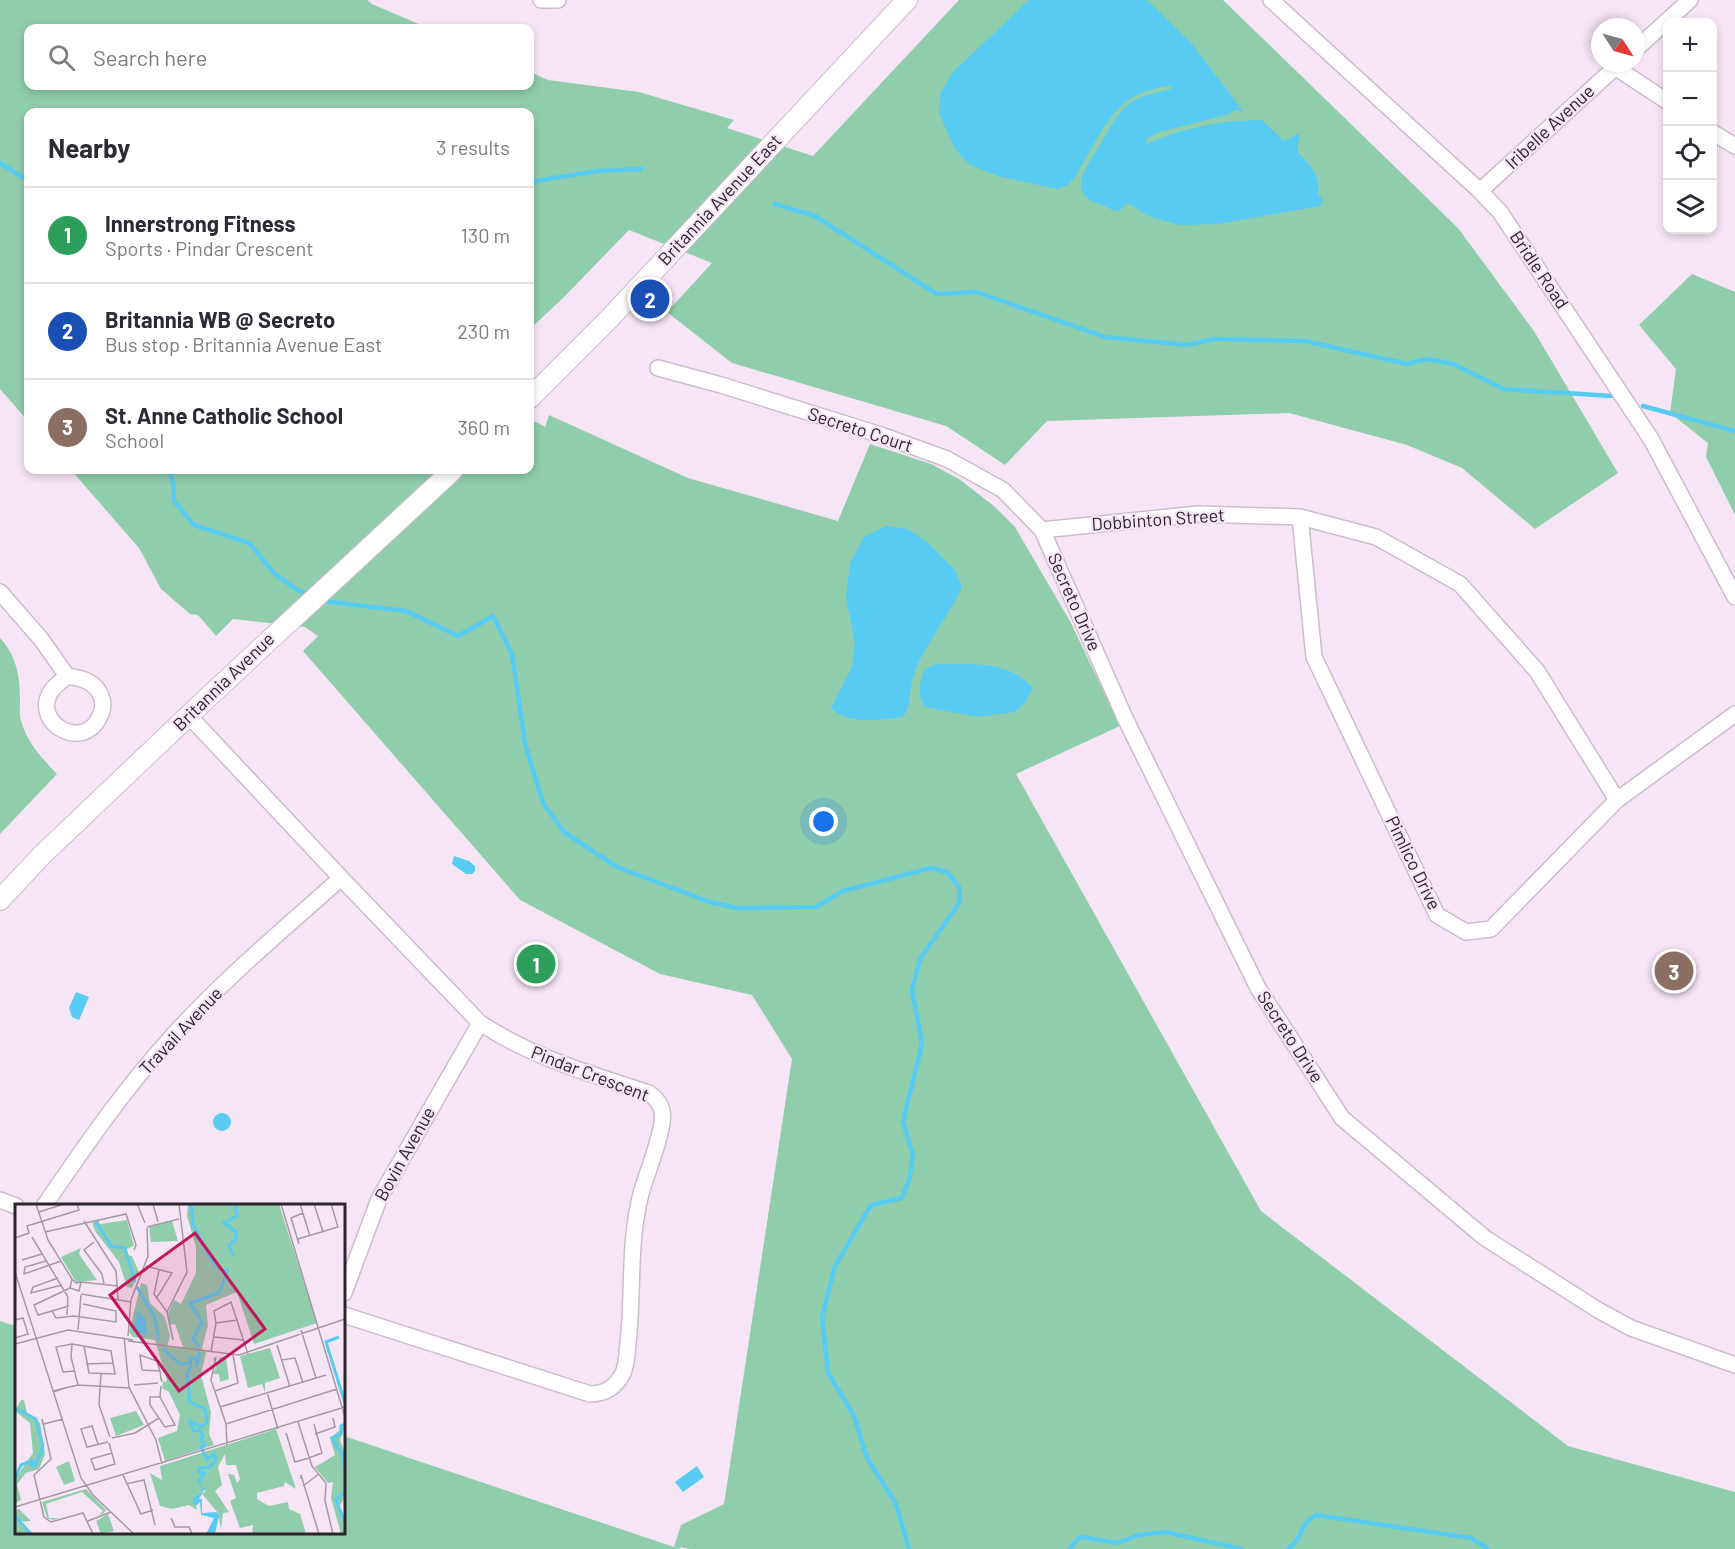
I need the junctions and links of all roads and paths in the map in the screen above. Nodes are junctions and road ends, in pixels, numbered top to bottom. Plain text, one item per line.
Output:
1 (542, 0) edge
2 (558, 0) edge
3 (907, 0) edge
4 (1271, 0) edge
5 (1690, 0) edge
6 (1645, 41) edge
7 (1610, 72) edge
8 (1627, 72) edge
9 (1663, 98) edge
10 (1717, 135) edge
11 (1735, 146) edge
12 (1480, 191) junction
13 (658, 368) dead end
14 (534, 394) edge
15 (449, 474) edge
16 (1300, 517) junction
17 (1042, 530) junction
18 (0, 592) edge
19 (1735, 597) edge
20 (67, 676) dead end
21 (1735, 714) edge
22 (189, 716) junction
23 (1617, 800) junction
24 (341, 878) junction
25 (0, 900) edge
26 (480, 1023) junction
27 (0, 1200) edge
28 (45, 1204) edge
29 (15, 1206) edge
30 (345, 1290) edge
31 (345, 1315) edge
32 (1735, 1365) edge

1 - 2 street
3 - 14 street, Britannia Avenue East
4 - 12 street, Bridle Road
5 - 6 street
7 - 12 street, Iribelle Avenue
8 - 9 street
10 - 11 street
12 - 19 street, Bridle Road
13 - 17 street, Secreto Court
15 - 22 street, Britannia Avenue
16 - 17 street, Dobbinton Street
16 - 23 street, Dobbinton Street
16 - 23 street, Pimlico Drive
17 - 32 street, Secreto Drive
18 - 20 street
21 - 23 street, Pimlico Drive
22 - 24 street, Pindar Crescent
22 - 25 street, Britannia Avenue
24 - 26 street, Pindar Crescent
24 - 28 street, Travail Avenue
26 - 30 street, Bovin Avenue
26 - 31 street, Pindar Crescent
27 - 29 street

